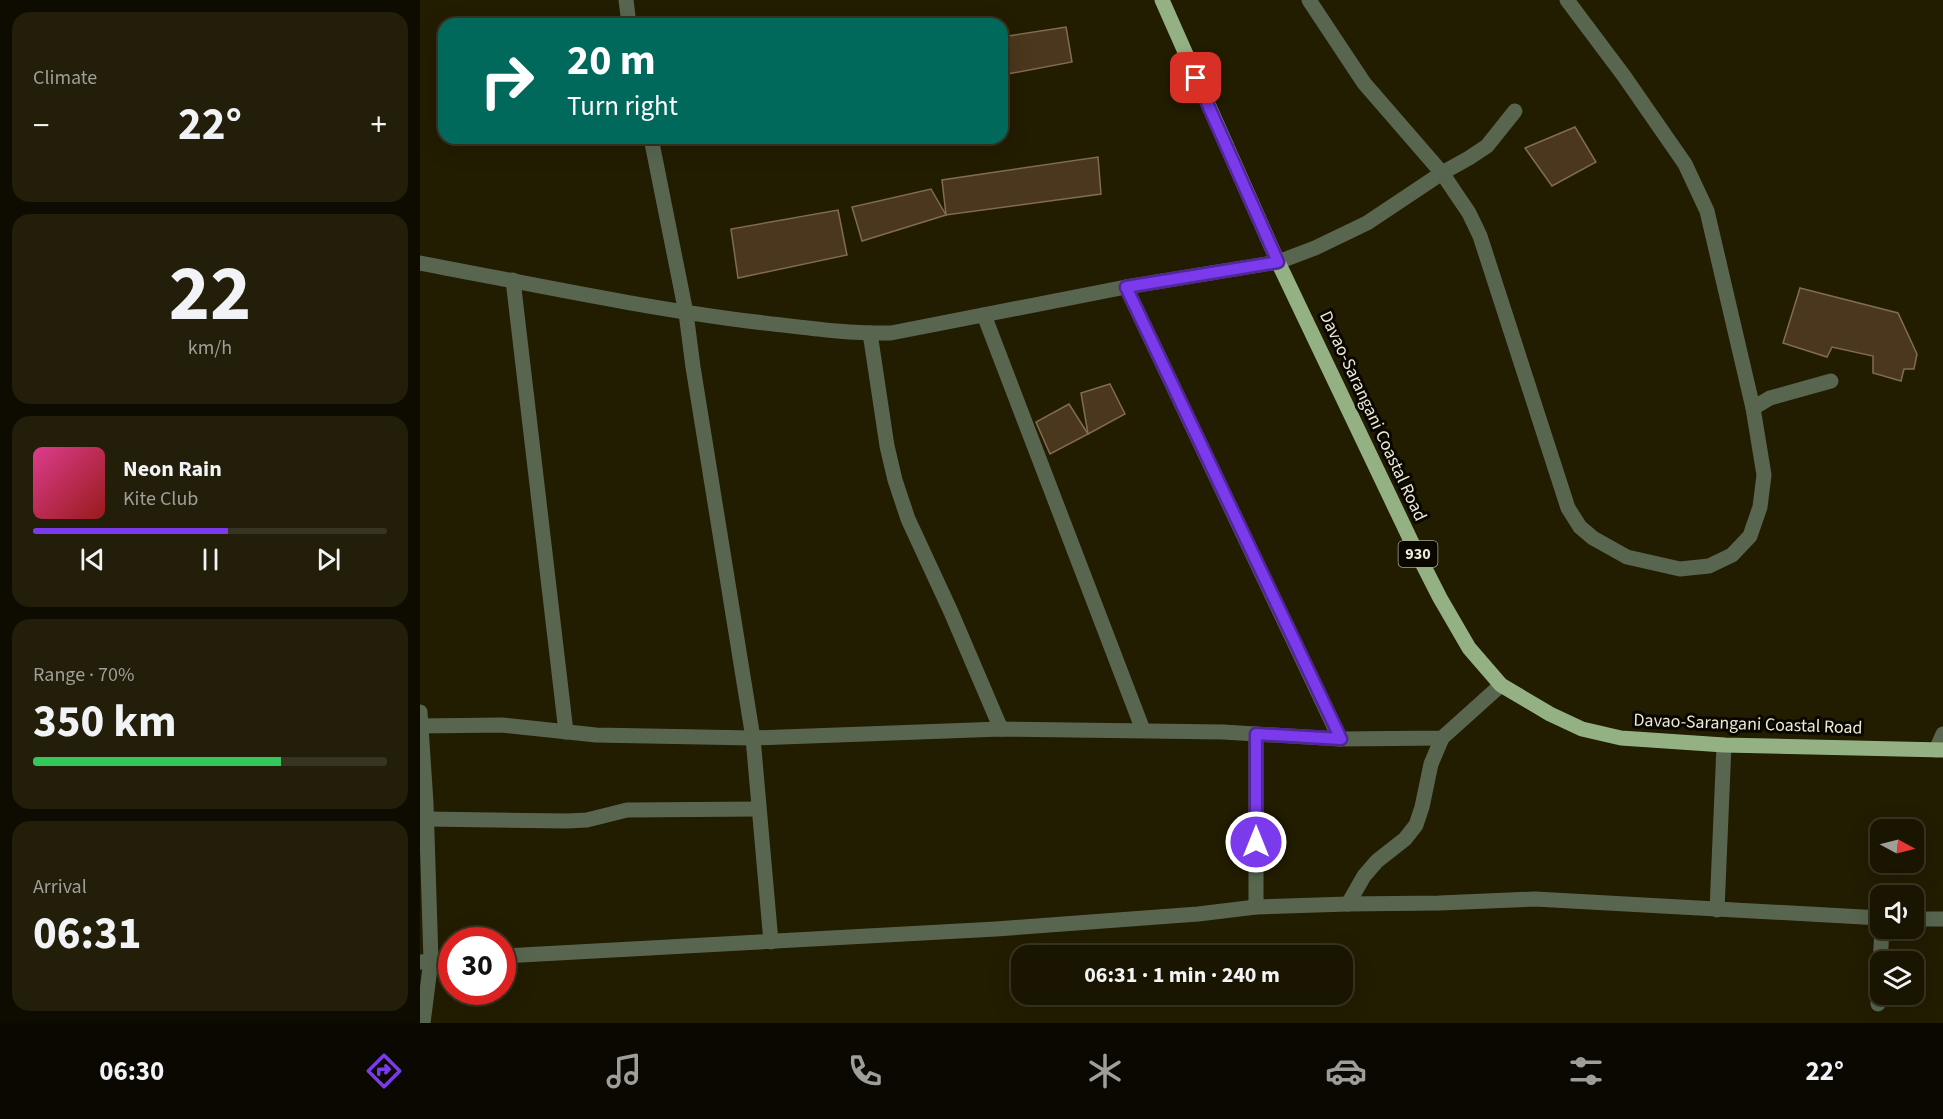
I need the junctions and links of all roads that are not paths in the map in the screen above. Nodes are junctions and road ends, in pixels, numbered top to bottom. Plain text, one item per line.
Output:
1 (626, 0) edge
2 (1162, 0) edge
3 (1309, 0) edge
4 (1567, 0) edge
5 (628, 18) edge
6 (1515, 111) dead end
7 (652, 144) edge
8 (1442, 173) junction
9 (1278, 262) junction
10 (420, 263) edge
11 (513, 280) junction
12 (1126, 287) junction
13 (686, 313) junction
14 (984, 315) junction
15 (870, 333) junction
16 (1831, 381) dead end
17 (1753, 408) junction
18 (1501, 685) junction
19 (421, 722) edge
20 (1001, 729) junction
21 (1143, 730) junction
22 (566, 732) junction
23 (1256, 734) junction
24 (1943, 734) edge
25 (753, 738) junction
26 (1442, 738) junction
27 (1341, 739) junction
28 (1724, 745) junction
29 (1939, 750) edge
30 (759, 809) junction
31 (426, 819) junction
32 (1348, 904) junction
33 (1256, 907) junction
34 (1716, 910) junction
35 (1870, 917) edge
36 (1924, 919) edge
37 (1943, 919) edge
38 (771, 942) junction
39 (516, 955) edge
40 (426, 961) edge
41 (423, 1023) edge

1 - 5 street
2 - 9 main road, Davao-Sarangani Coastal Road / 930
3 - 8 street
4 - 17 street
6 - 8 street
7 - 13 street
8 - 9 street
8 - 17 street
9 - 12 street
9 - 18 main road, Davao-Sarangani Coastal Road / 930
10 - 11 street
11 - 13 street
11 - 22 street
12 - 14 street
12 - 27 street
13 - 15 street
13 - 25 street
14 - 15 street
14 - 21 street
15 - 20 street
16 - 17 street
18 - 26 street
18 - 28 main road, Davao-Sarangani Coastal Road / 930
19 - 22 street
19 - 31 street
20 - 21 street
20 - 25 street
21 - 23 street
22 - 25 street
23 - 27 street
23 - 33 street
24 - 29 street
25 - 30 street
26 - 27 street
26 - 32 street
28 - 29 main road, Davao-Sarangani Coastal Road / 930
28 - 34 street
30 - 31 street
30 - 38 street
31 - 40 street
32 - 33 street
32 - 34 street
33 - 38 street
34 - 35 street
36 - 37 street
38 - 39 street
40 - 41 street

